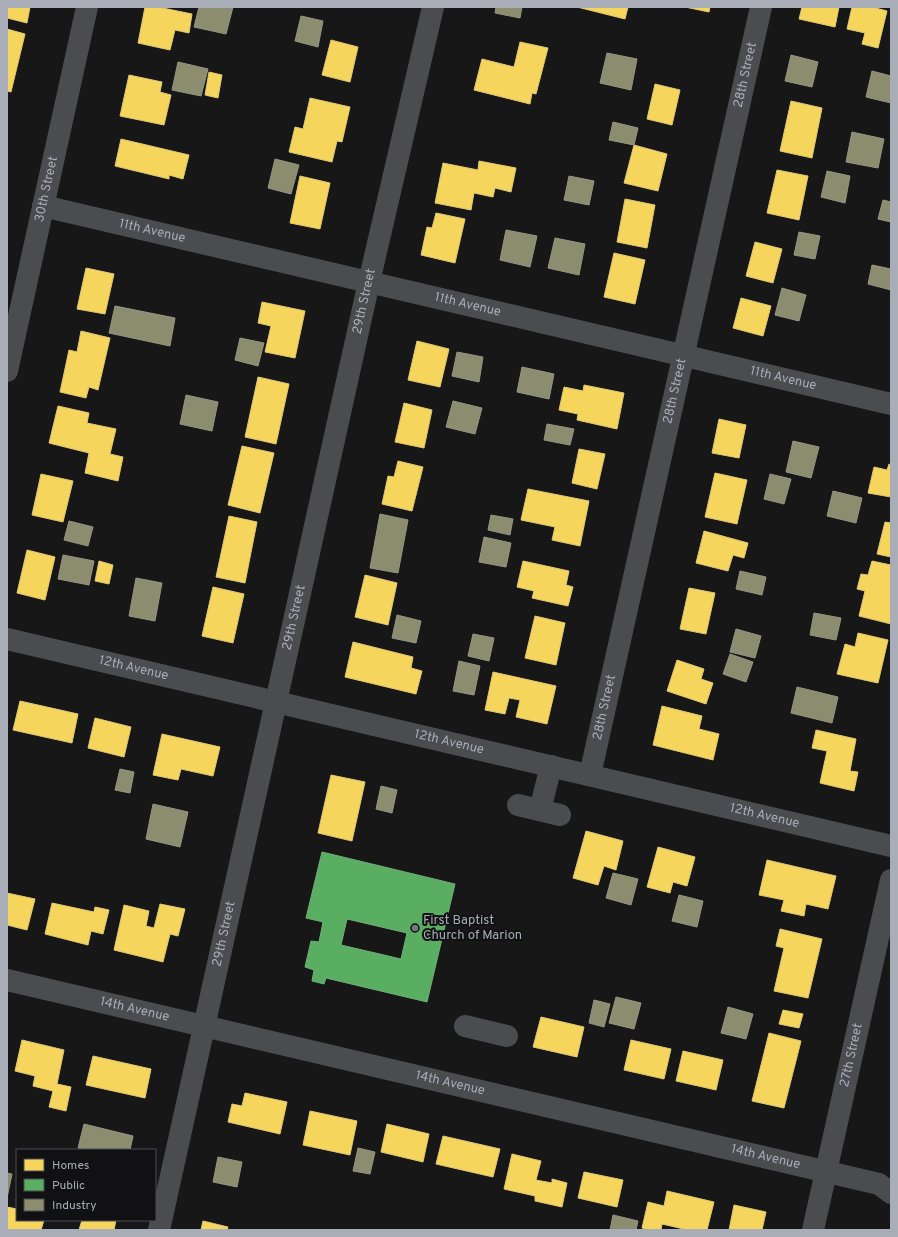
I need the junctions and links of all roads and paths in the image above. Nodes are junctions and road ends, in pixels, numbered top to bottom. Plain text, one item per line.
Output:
1 (87, 7) edge
2 (433, 7) edge
3 (761, 7) edge
4 (44, 206) junction
5 (369, 282) junction
6 (683, 355) junction
7 (7, 371) edge
8 (891, 404) edge
9 (7, 638) edge
10 (276, 702) junction
11 (551, 766) junction
12 (590, 775) junction
13 (518, 805) dead end
14 (891, 846) edge
15 (891, 880) edge
16 (7, 980) edge
17 (205, 1026) junction
18 (465, 1026) dead end
19 (507, 1036) dead end
20 (826, 1172) junction
21 (891, 1193) edge
22 (159, 1230) edge
23 (813, 1230) edge

1 - 4 street, 30th Street
2 - 5 street, 29th Street
3 - 6 street, 28th Street
4 - 5 street, 11th Avenue
4 - 7 street, 30th Street
5 - 6 street, 11th Avenue
5 - 10 street, 29th Street
6 - 8 street, 11th Avenue
6 - 12 street, 28th Street
9 - 10 street, 12th Avenue
10 - 11 street, 12th Avenue
10 - 17 street, 29th Street
11 - 12 street, 12th Avenue
11 - 13 street
12 - 14 street, 12th Avenue
15 - 20 street, 27th Street
16 - 17 street, 14th Avenue
17 - 20 street, 14th Avenue
17 - 22 street, 29th Street
18 - 19 street
20 - 21 street, 14th Avenue
20 - 23 street, 27th Street

